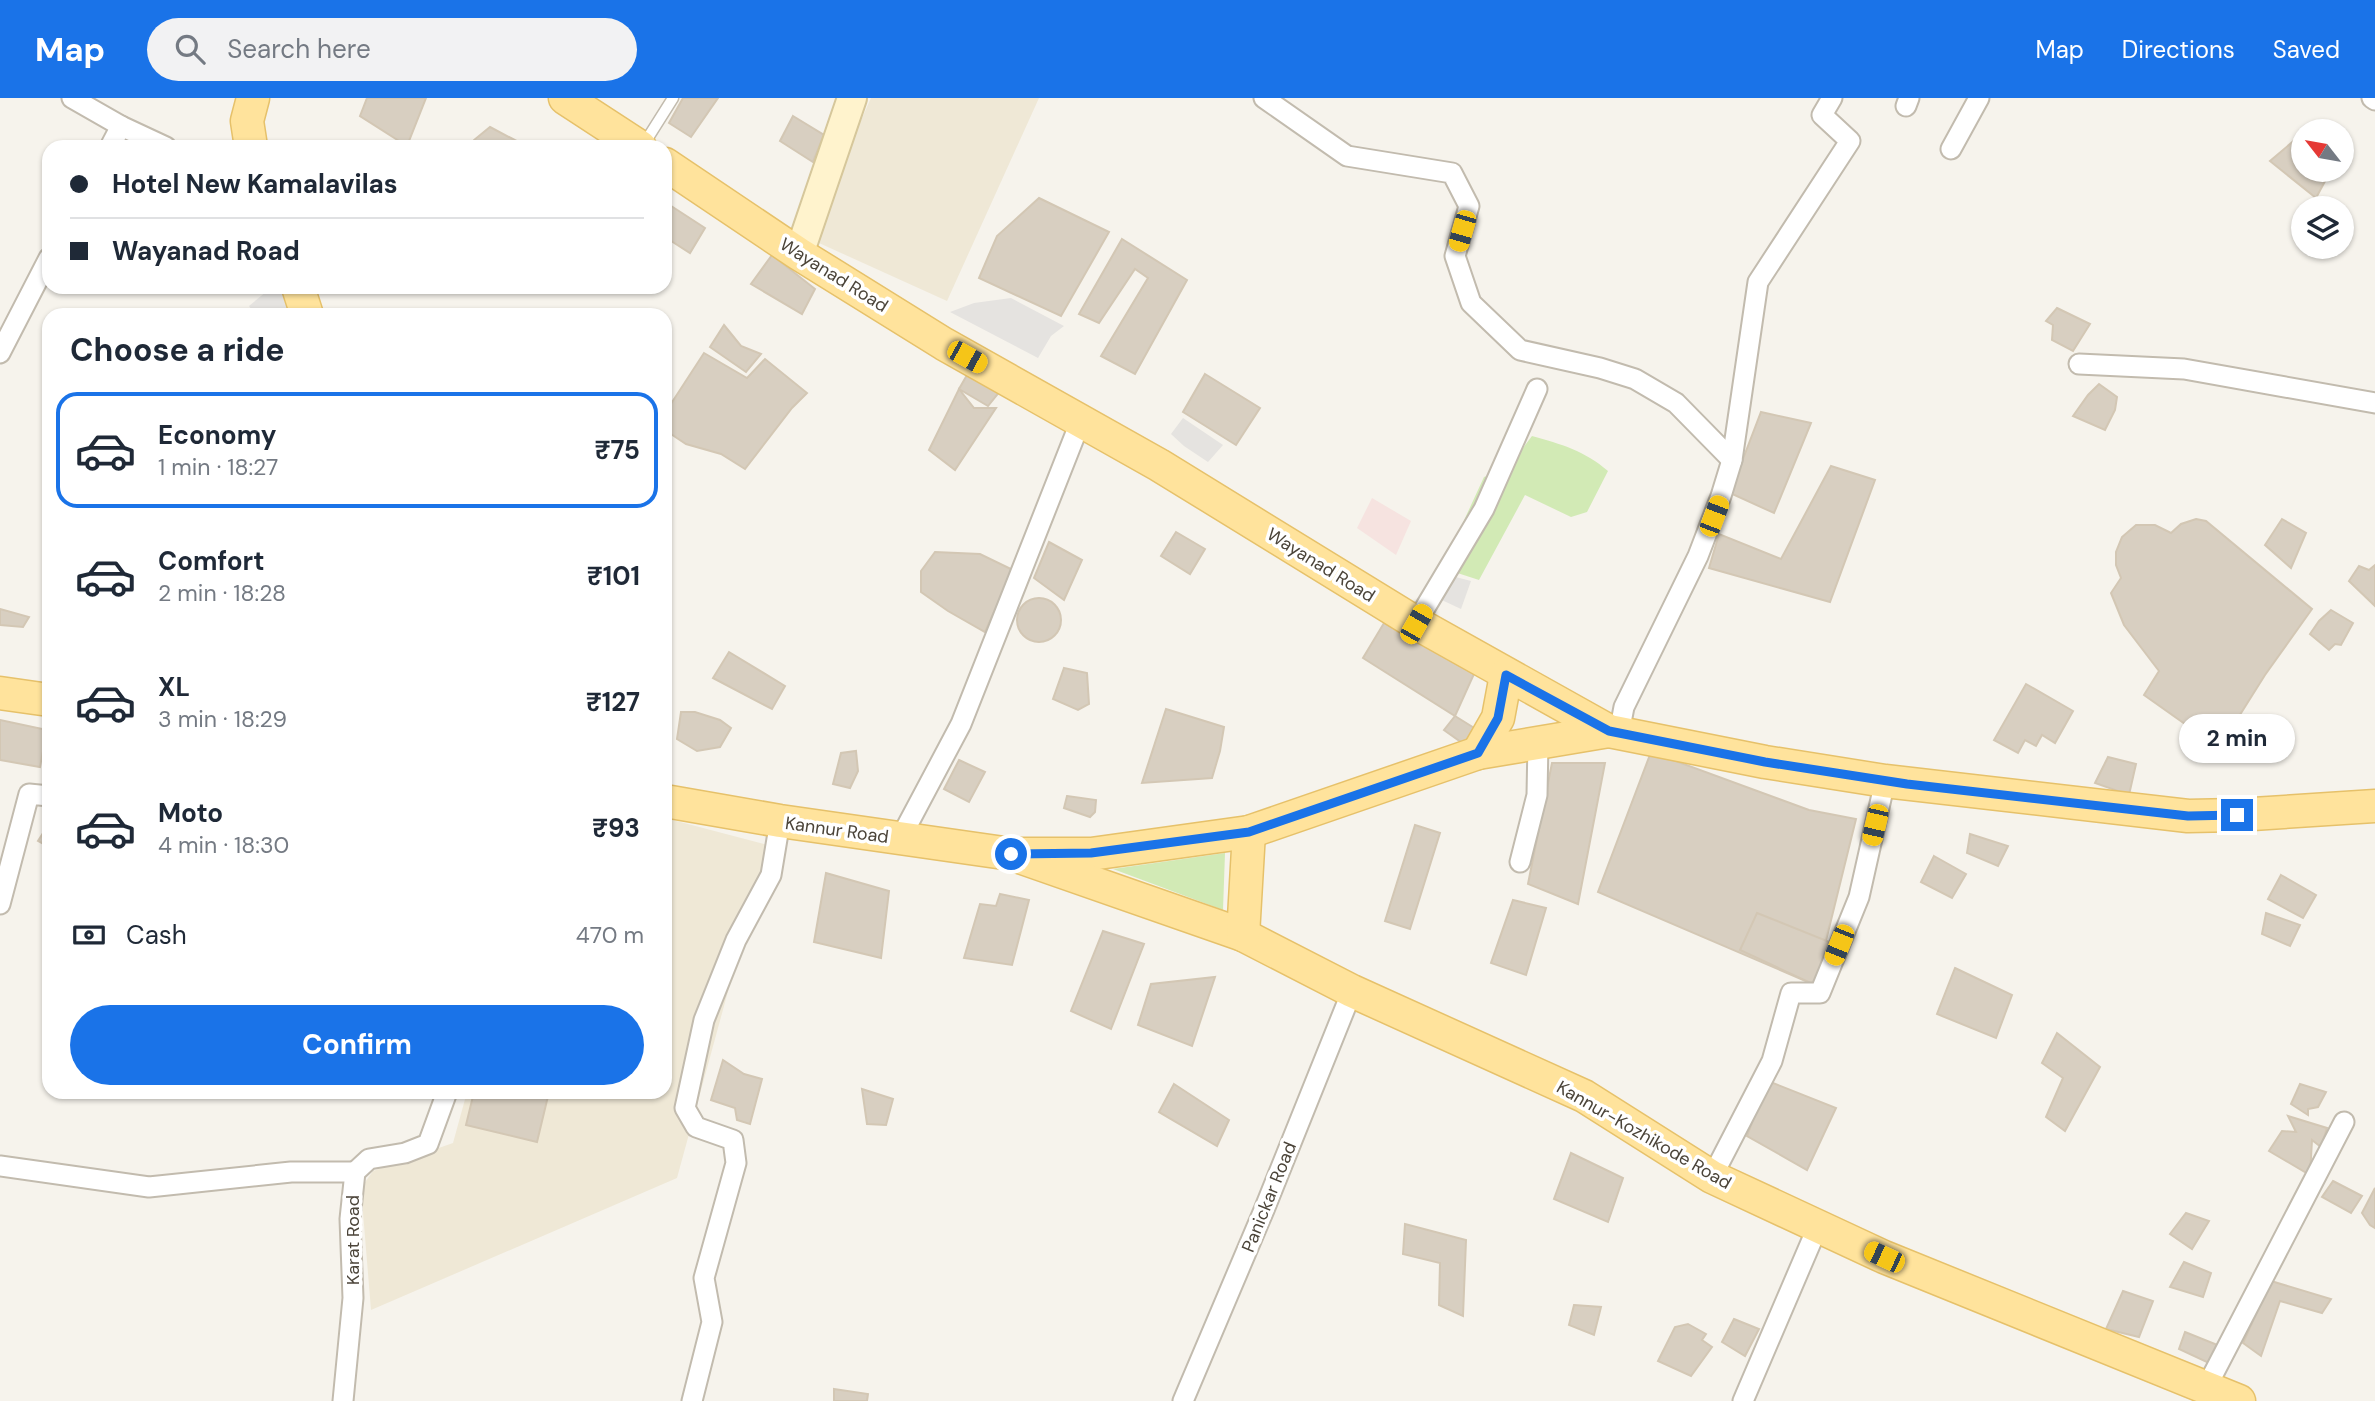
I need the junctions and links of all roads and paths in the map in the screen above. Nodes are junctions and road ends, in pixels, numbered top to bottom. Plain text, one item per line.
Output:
1 (72, 98) edge
2 (253, 98) edge
3 (565, 98) edge
4 (673, 98) edge
5 (852, 98) edge
6 (1264, 98) edge
7 (1979, 98) edge
8 (1826, 101) edge
9 (121, 126) junction
10 (114, 140) edge
11 (151, 140) edge
12 (250, 140) edge
13 (630, 140) edge
14 (646, 140) edge
15 (1951, 149) dead end
16 (672, 169) edge
17 (799, 254) junction
18 (42, 272) edge
19 (0, 353) edge
20 (2079, 364) dead end
21 (1538, 389) dead end
22 (2375, 403) edge
23 (1081, 420) junction
24 (1732, 460) junction
25 (1416, 624) junction
26 (1506, 675) junction
27 (0, 693) edge
28 (42, 699) edge
29 (1614, 732) junction
30 (1538, 742) junction
31 (1478, 753) junction
32 (1885, 780) junction
33 (42, 795) edge
34 (672, 802) edge
35 (2375, 806) edge
36 (780, 821) junction
37 (1249, 832) junction
38 (900, 839) junction
39 (1011, 854) junction
40 (1520, 862) dead end
41 (0, 904) edge
42 (1242, 935) junction
43 (1352, 991) junction
44 (444, 1099) edge
45 (2344, 1122) dead end
46 (0, 1166) edge
47 (355, 1172) junction
48 (1713, 1177) junction
49 (1818, 1226) junction
50 (2206, 1388) junction
51 (343, 1401) edge
52 (692, 1401) edge
53 (1183, 1401) edge
54 (1743, 1401) edge
55 (2239, 1401) edge

1 - 9 street
2 - 12 main road
3 - 13 main road
4 - 14 lane
5 - 17 street
6 - 24 street
7 - 15 street
8 - 24 street
9 - 10 street
9 - 11 street
16 - 17 main road, Wayanad Road
17 - 23 main road, Wayanad Road
18 - 19 street
20 - 22 street
21 - 25 street
23 - 25 main road, Wayanad Road
23 - 38 street
24 - 29 street
25 - 26 main road, Wayanad Road
26 - 29 main road, Wayanad Road
26 - 31 main road
27 - 28 main road
29 - 30 main road
29 - 32 main road, Wayanad Road
30 - 31 main road
30 - 40 street
31 - 37 main road
32 - 35 main road, Wayanad Road
32 - 48 street
33 - 41 street
34 - 36 main road, Kannur Road
36 - 38 main road, Kannur Road
36 - 52 street
37 - 39 main road
37 - 42 main road
38 - 39 main road, Kannur Road
39 - 42 main road, Kannur-Kozhikode Road
42 - 43 main road, Kannur-Kozhikode Road
43 - 48 main road, Kannur-Kozhikode Road
43 - 53 street, Panickar Road
44 - 47 street, Karat Road
45 - 50 street
46 - 47 street
47 - 51 street, Karat Road
48 - 49 main road, Kannur-Kozhikode Road
49 - 50 main road, Kannur-Kozhikode Road
49 - 54 street
50 - 55 main road, Kannur-Kozhikode Road

